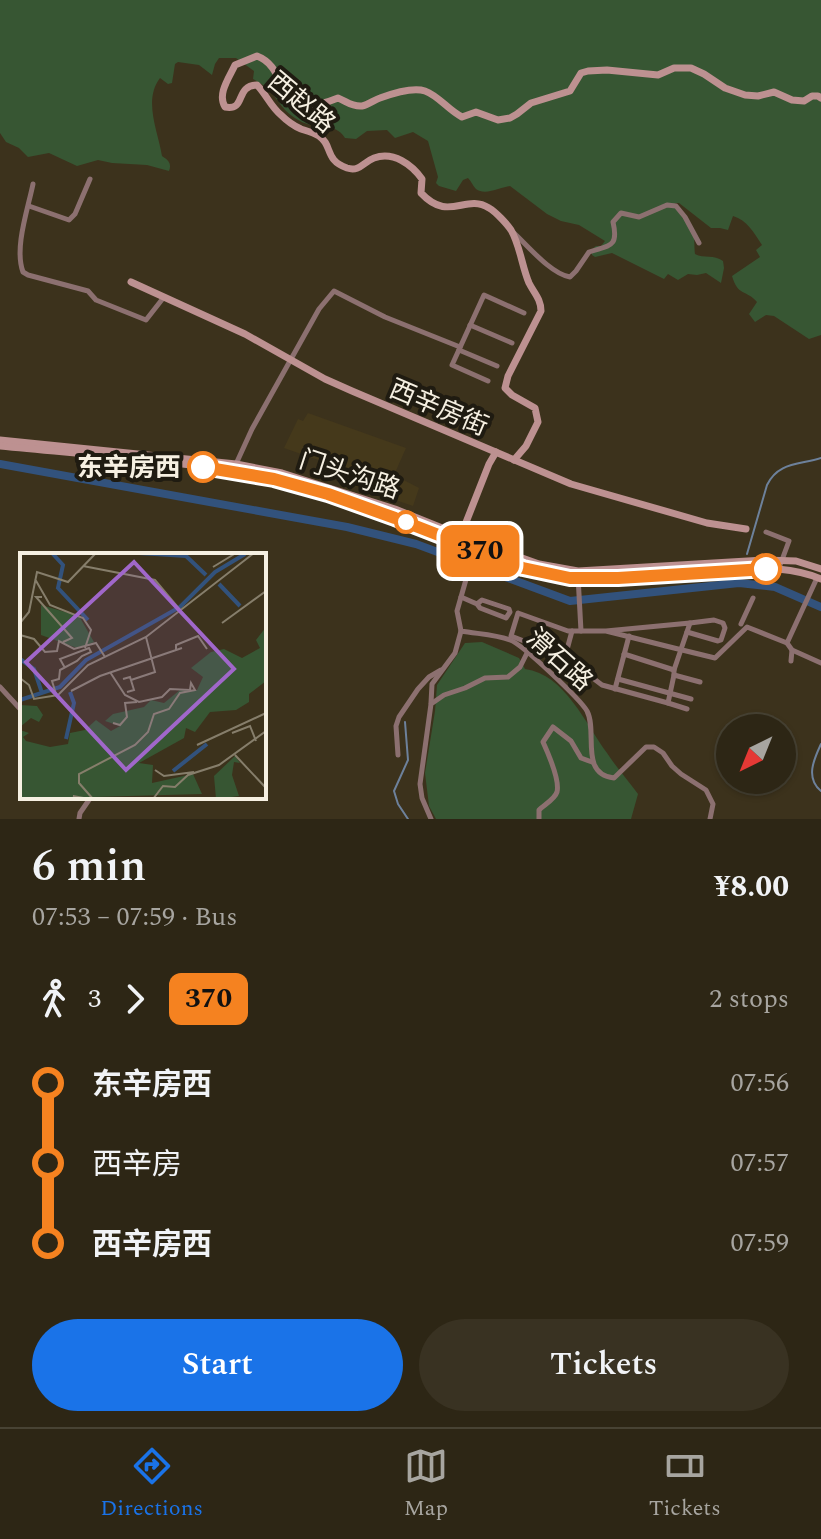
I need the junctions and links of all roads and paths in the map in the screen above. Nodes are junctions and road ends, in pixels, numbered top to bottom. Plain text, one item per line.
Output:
1 (821, 98) edge
2 (90, 179) dead end
3 (33, 184) dead end
4 (29, 206) junction
5 (511, 231) junction
6 (699, 243) dead end
7 (131, 282) dead end
8 (164, 297) junction
9 (524, 313) dead end
10 (470, 325) junction
11 (512, 343) dead end
12 (459, 349) junction
13 (291, 359) junction
14 (497, 366) dead end
15 (488, 381) dead end
16 (0, 443) edge
17 (496, 452) junction
18 (514, 460) junction
19 (235, 468) junction
20 (746, 529) dead end
21 (766, 532) dead end
22 (461, 535) junction
23 (475, 549) junction
24 (779, 564) junction
25 (578, 575) junction
26 (820, 575) edge
27 (461, 597) junction
28 (753, 598) dead end
29 (477, 604) junction
30 (733, 621) dead end
31 (690, 623) junction
32 (744, 626) junction
33 (631, 629) junction
34 (461, 631) junction
35 (572, 631) junction
36 (581, 631) junction
37 (606, 631) junction
38 (687, 632) junction
39 (629, 637) junction
40 (787, 643) junction
41 (682, 650) junction
42 (792, 650) junction
43 (527, 653) junction
44 (624, 654) junction
45 (565, 657) junction
46 (791, 661) dead end
47 (821, 663) edge
48 (441, 670) junction
49 (674, 673) junction
50 (618, 679) junction
51 (700, 682) dead end
52 (0, 687) edge
53 (615, 689) junction
54 (670, 693) junction
55 (691, 699) dead end
56 (668, 703) junction
57 (431, 704) junction
58 (20, 709) edge
59 (687, 709) dead end
60 (398, 755) dead end
61 (593, 762) junction
62 (90, 799) edge
63 (79, 819) edge
64 (431, 819) edge
65 (539, 819) edge
66 (710, 819) edge

1 - 5 street, 西赵路
2 - 4 street
3 - 4 street
4 - 8 street
5 - 6 street
5 - 18 street
7 - 8 street, 西辛房街
8 - 13 street, 西辛房街
9 - 10 street
10 - 11 street
10 - 12 street
12 - 13 street
12 - 14 street
12 - 15 street
13 - 17 street, 西辛房街
13 - 19 street
16 - 19 street, 门头沟路
17 - 18 street, 西辛房街
17 - 22 street
18 - 20 street, 西辛房街
19 - 22 street, 门头沟路
19 - 23 street, 门头沟路
21 - 24 street
22 - 23 street, 门头沟路
23 - 25 street, 门头沟路
23 - 27 street
24 - 25 street, 门头沟路
24 - 26 street, 门头沟路
25 - 36 street
26 - 40 street
27 - 29 street
27 - 34 street
28 - 32 street
29 - 29 street
30 - 32 street
31 - 33 street
31 - 38 street
31 - 38 street
32 - 40 street
32 - 41 street
33 - 37 street
33 - 39 street
34 - 43 street, 滑石路
34 - 48 street
35 - 36 street
35 - 45 street
35 - 45 street
36 - 37 street
37 - 39 street
38 - 41 street
39 - 41 street
39 - 44 street
40 - 42 street
41 - 49 street
42 - 46 street
42 - 47 street
43 - 57 street
43 - 61 street, 滑石路
44 - 49 street
44 - 50 street
45 - 53 street
48 - 57 street
48 - 60 street
49 - 51 street
49 - 54 street
50 - 53 street
50 - 54 street
52 - 58 street
53 - 56 street
54 - 55 street
54 - 56 street
56 - 59 street
57 - 64 street
61 - 65 street
61 - 66 street
62 - 63 street

